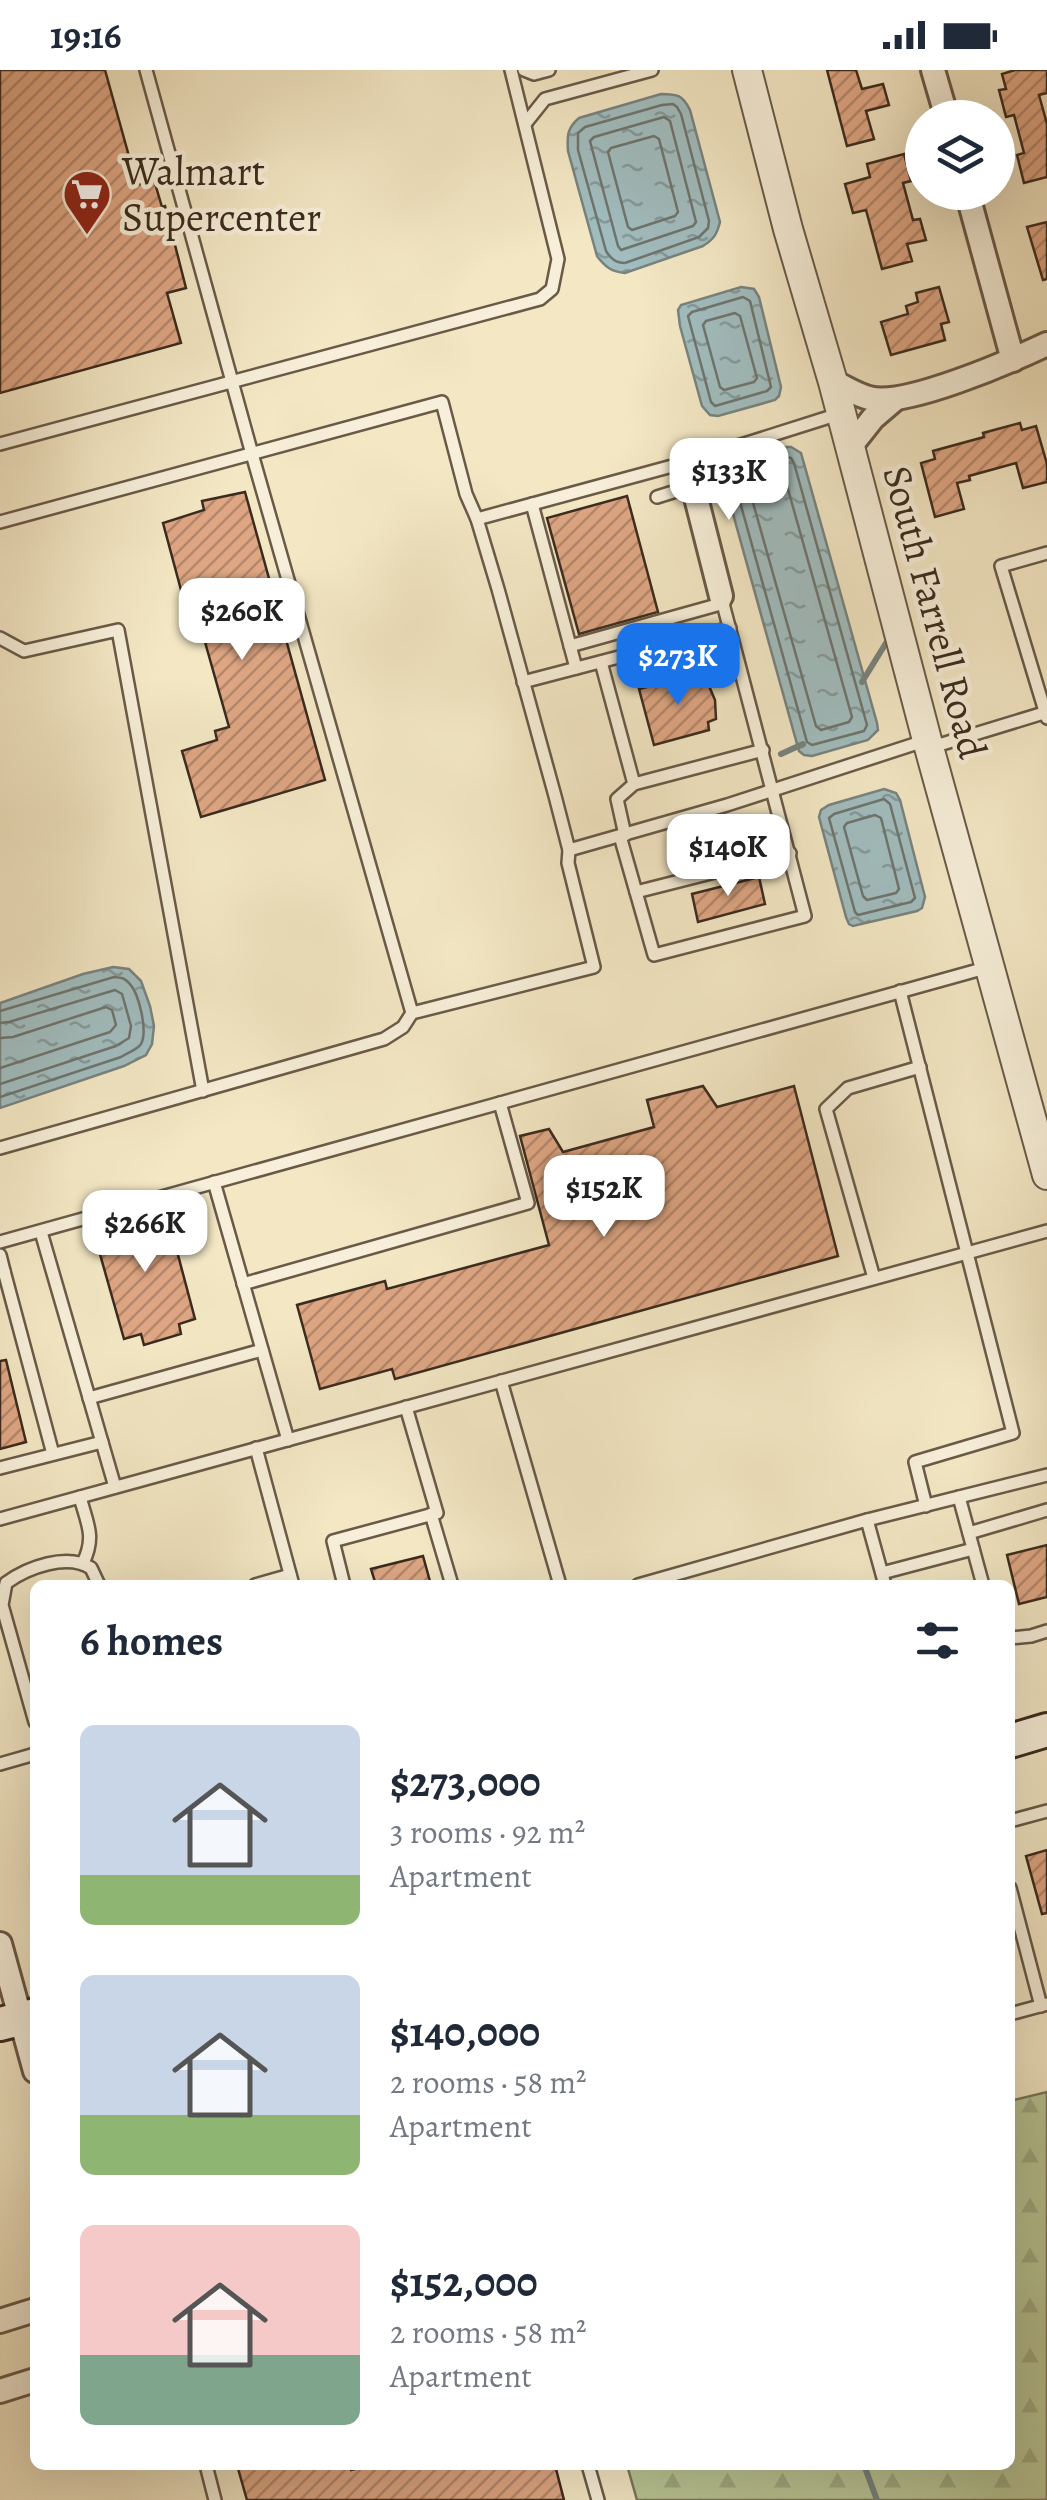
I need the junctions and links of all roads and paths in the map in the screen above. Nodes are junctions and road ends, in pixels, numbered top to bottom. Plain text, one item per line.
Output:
1 (146, 70) edge
2 (511, 70) edge
3 (524, 70) edge
4 (549, 70) edge
5 (652, 70) edge
6 (747, 70) edge
7 (933, 70) edge
8 (942, 100) edge
9 (524, 124) junction
10 (973, 210) edge
11 (1047, 344) edge
12 (1013, 360) junction
13 (833, 382) junction
14 (232, 383) junction
15 (894, 400) junction
16 (842, 414) junction
17 (0, 444) edge
18 (850, 446) junction
19 (252, 454) junction
20 (686, 462) junction
21 (692, 486) junction
22 (658, 497) dead end
23 (532, 504) junction
24 (477, 520) junction
25 (0, 522) edge
26 (1047, 553) edge
27 (722, 600) junction
28 (730, 628) junction
29 (0, 638) edge
30 (570, 646) junction
31 (601, 662) junction
32 (576, 668) junction
33 (524, 682) junction
34 (1046, 714) edge
35 (928, 744) junction
36 (763, 750) junction
37 (634, 784) junction
38 (774, 790) junction
39 (622, 835) junction
40 (568, 850) junction
41 (790, 853) junction
42 (636, 892) junction
43 (989, 966) junction
44 (900, 991) junction
45 (412, 1012) junction
46 (920, 1067) junction
47 (203, 1091) junction
48 (500, 1103) junction
49 (0, 1148) edge
50 (1047, 1175) edge
51 (214, 1182) junction
52 (1047, 1231) edge
53 (41, 1232) junction
54 (0, 1242) edge
55 (968, 1252) junction
56 (0, 1255) edge
57 (2, 1271) edge
58 (874, 1278) junction
59 (243, 1284) junction
60 (262, 1350) junction
61 (500, 1381) junction
62 (89, 1398) junction
63 (406, 1408) junction
64 (288, 1440) junction
65 (102, 1442) junction
66 (256, 1448) junction
67 (52, 1454) junction
68 (0, 1468) edge
69 (1047, 1475) edge
70 (115, 1488) junction
71 (80, 1497) junction
72 (959, 1498) junction
73 (926, 1506) junction
74 (1047, 1510) edge
75 (432, 1514) junction
76 (0, 1519) edge
77 (867, 1520) junction
78 (968, 1532) junction
79 (973, 1549) junction
80 (84, 1563) junction
81 (884, 1579) edge
82 (98, 1580) edge
83 (291, 1580) edge
84 (343, 1580) edge
85 (451, 1580) edge
86 (559, 1580) edge
87 (656, 1580) edge
88 (982, 1580) edge
89 (1047, 1631) edge
90 (1015, 1638) edge
91 (30, 1704) edge
92 (1047, 1730) edge
93 (1015, 1740) edge
94 (30, 1755) edge
95 (0, 1764) edge
96 (1047, 1810) edge
97 (1015, 1820) edge
98 (1015, 1905) edge
99 (0, 1944) edge
100 (1044, 2005) edge
101 (1015, 2013) edge
102 (18, 2019) edge
103 (30, 2056) edge
104 (30, 2311) edge
105 (0, 2320) edge
106 (30, 2382) edge
107 (0, 2391) edge
108 (207, 2470) edge
109 (589, 2470) edge
110 (215, 2500) edge
111 (598, 2500) edge

1 - 14 lane
2 - 9 lane
3 - 4 lane
5 - 9 lane
6 - 13 street, South Farrell Road
7 - 8 street
9 - 14 lane
10 - 12 street
11 - 12 street
12 - 15 street
13 - 15 street
13 - 16 street, South Farrell Road
14 - 17 lane
14 - 19 lane
15 - 18 street
16 - 18 street, South Farrell Road
16 - 20 lane
18 - 35 street, South Farrell Road
19 - 24 lane
19 - 25 lane
19 - 45 lane
20 - 21 street
20 - 23 lane
21 - 22 lane
21 - 27 street
23 - 24 lane
23 - 30 lane
24 - 33 lane
26 - 34 lane
27 - 28 lane
27 - 30 lane
28 - 31 lane
28 - 36 lane
29 - 47 lane
30 - 32 lane
31 - 32 lane
31 - 37 lane
32 - 33 lane
33 - 40 lane
34 - 35 lane
35 - 38 lane
35 - 43 street, South Farrell Road
36 - 37 lane
36 - 38 lane
37 - 39 lane
38 - 39 lane
38 - 41 lane
39 - 40 lane
39 - 42 lane
40 - 45 lane
41 - 42 lane
41 - 42 lane
43 - 44 lane
43 - 50 street, South Farrell Road
44 - 46 lane
44 - 48 lane
45 - 47 lane
46 - 55 lane
46 - 58 lane
47 - 49 lane
48 - 51 lane
48 - 59 lane
51 - 53 lane
51 - 59 lane
52 - 55 lane
53 - 54 lane
53 - 62 lane
55 - 58 lane
55 - 73 lane
56 - 57 lane
57 - 67 lane
58 - 61 lane
59 - 60 lane
60 - 62 lane
60 - 64 lane
61 - 63 lane
61 - 86 lane
62 - 65 lane
63 - 64 lane
63 - 75 lane
64 - 66 lane
65 - 67 lane
65 - 70 lane
66 - 70 lane
66 - 83 lane
67 - 68 lane
69 - 72 lane
70 - 71 lane
71 - 76 lane
71 - 80 lane
72 - 73 lane
72 - 78 lane
73 - 77 lane
74 - 78 lane
75 - 84 lane
75 - 85 lane
77 - 81 lane
77 - 87 lane
78 - 79 lane
79 - 81 lane
79 - 88 lane
80 - 82 lane
80 - 91 lane
89 - 90 lane
92 - 93 main road
94 - 95 lane
96 - 97 lane
98 - 100 lane
99 - 102 street
100 - 101 lane
102 - 103 street
104 - 105 street
106 - 107 street
108 - 110 lane
109 - 111 lane

